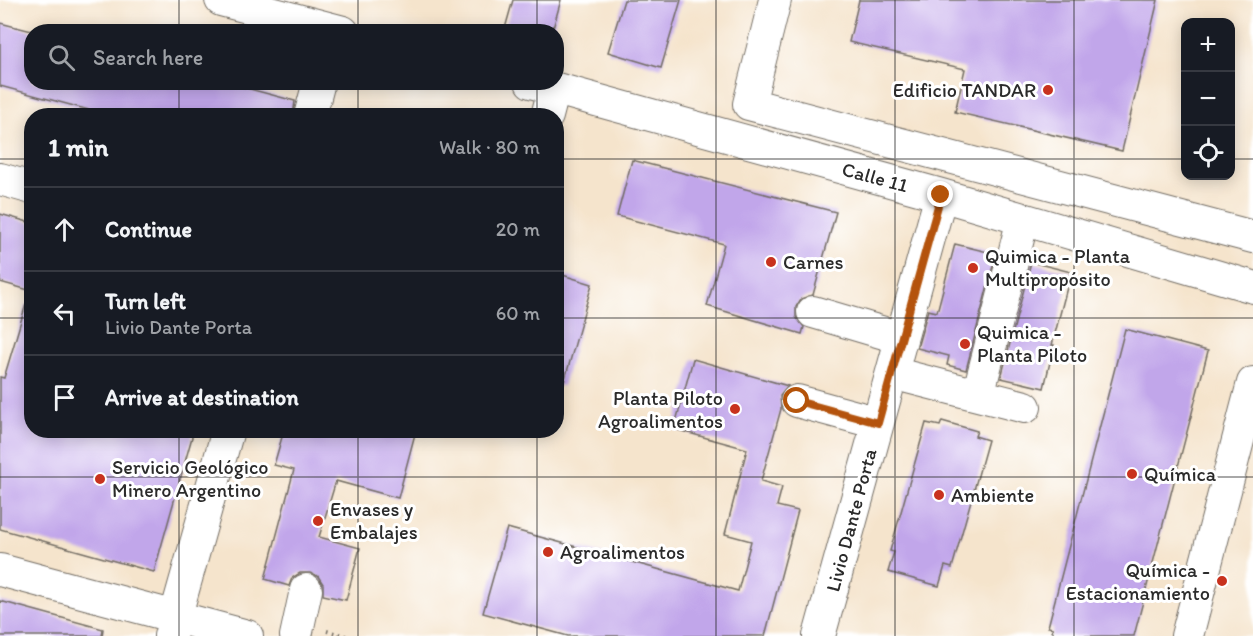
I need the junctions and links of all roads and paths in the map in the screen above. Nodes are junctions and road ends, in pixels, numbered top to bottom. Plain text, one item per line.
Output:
1 (221, 0) edge
2 (776, 0) edge
3 (312, 24) edge
4 (317, 90) edge
5 (544, 96) edge
6 (312, 108) edge
7 (0, 179) edge
8 (24, 186) edge
9 (941, 195) junction
10 (1023, 219) junction
11 (1253, 237) edge
12 (1253, 286) edge
13 (813, 312) dead end
14 (901, 338) junction
15 (892, 373) junction
16 (1253, 383) edge
17 (978, 395) junction
18 (797, 401) dead end
19 (1025, 407) dead end
20 (878, 423) junction
21 (226, 438) edge
22 (0, 570) edge
23 (306, 590) dead end
24 (173, 627) edge
25 (247, 636) edge
26 (296, 636) edge
27 (819, 636) edge
28 (1187, 636) edge

1 - 3 lane
2 - 11 lane
4 - 6 lane
5 - 9 lane, Calle 11
7 - 8 lane
9 - 10 lane, Calle 11
9 - 14 lane, Livio Dante Porta
10 - 12 lane, Calle 11
10 - 17 lane
13 - 14 lane
14 - 15 lane, Livio Dante Porta
15 - 17 lane
15 - 20 lane, Livio Dante Porta
16 - 28 lane
17 - 19 lane
18 - 20 lane
20 - 27 lane, Livio Dante Porta
21 - 24 lane
22 - 24 lane
23 - 26 lane
24 - 25 lane

